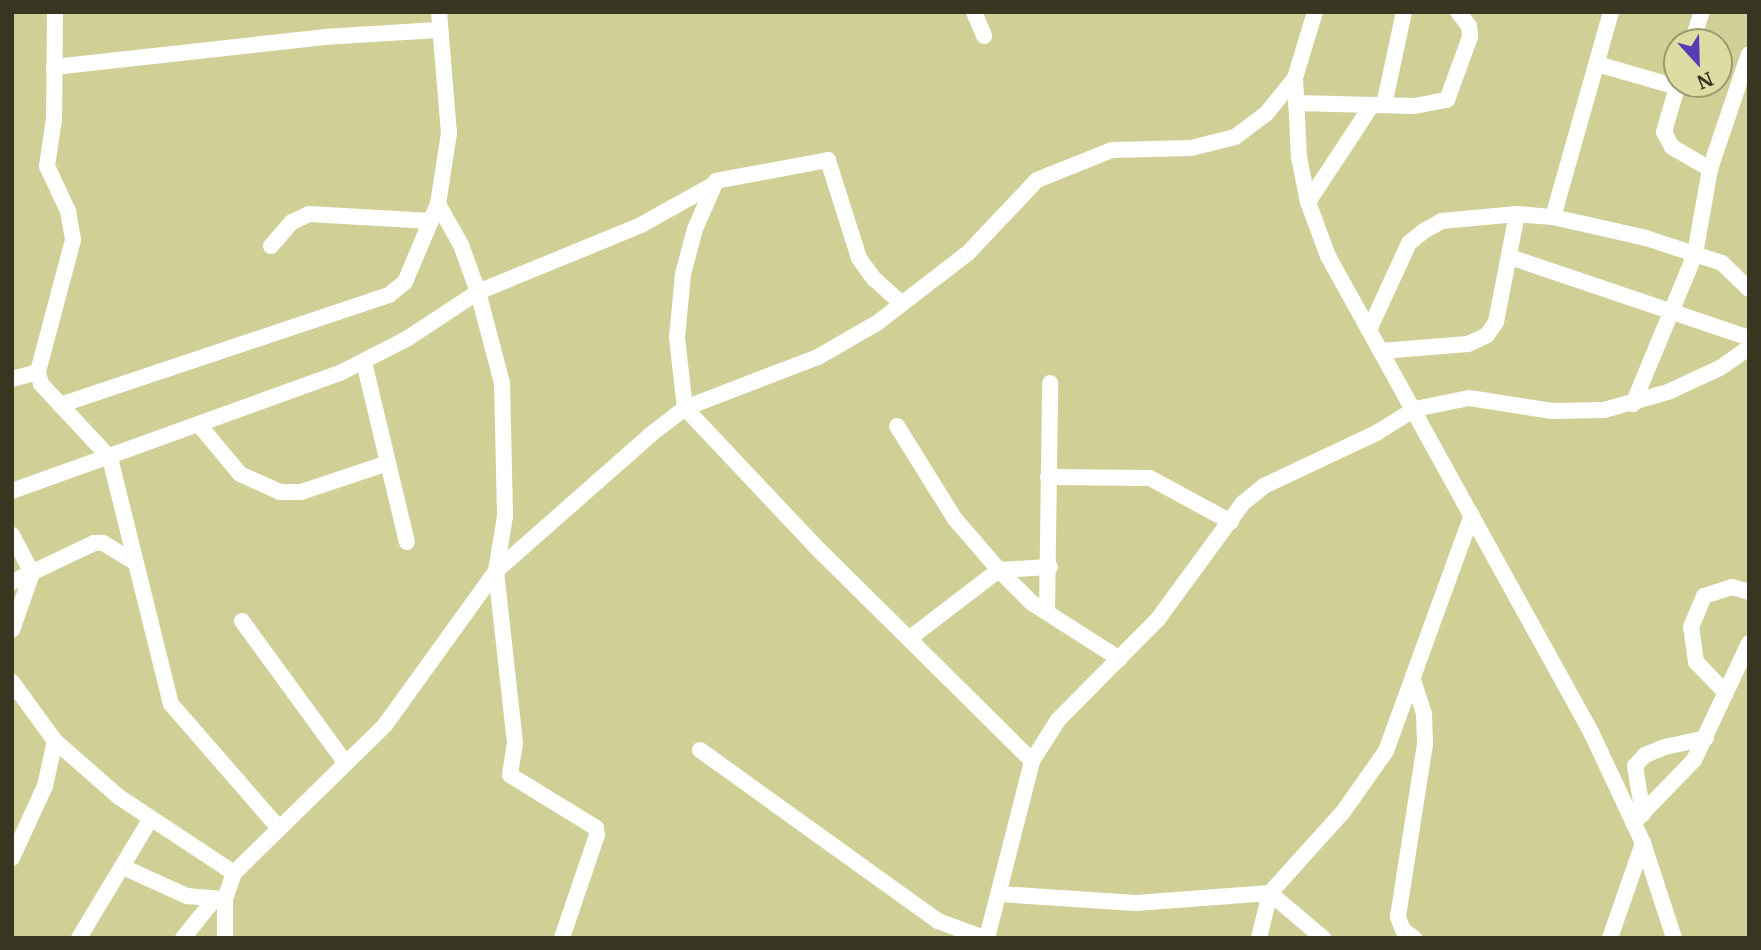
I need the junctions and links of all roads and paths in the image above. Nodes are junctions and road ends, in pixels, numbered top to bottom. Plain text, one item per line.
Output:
1 (55, 12) edge
2 (439, 12) edge
3 (974, 12) edge
4 (1315, 12) edge
5 (1404, 12) edge
6 (1458, 12) edge
7 (1611, 12) edge
8 (438, 30) junction
9 (984, 36) dead end
10 (1749, 54) edge
11 (1597, 64) junction
12 (54, 67) junction
13 (1295, 78) junction
14 (1663, 81) edge
15 (1673, 98) edge
16 (1296, 103) junction
17 (1378, 105) junction
18 (1710, 169) junction
19 (711, 186) junction
20 (1308, 202) junction
21 (438, 204) junction
22 (1517, 214) junction
23 (1553, 217) junction
24 (431, 221) junction
25 (271, 246) dead end
26 (1695, 254) junction
27 (1510, 257) junction
28 (1749, 289) edge
29 (478, 292) junction
30 (901, 303) junction
31 (1674, 311) junction
32 (1369, 330) junction
33 (1749, 338) edge
34 (1749, 348) edge
35 (1381, 351) junction
36 (363, 362) junction
37 (38, 372) junction
38 (14, 377) edge
39 (1050, 383) dead end
40 (1633, 404) junction
41 (60, 405) junction
42 (684, 408) junction
43 (1415, 409) junction
44 (200, 426) junction
45 (897, 426) dead end
46 (110, 458) junction
47 (388, 463) junction
48 (1048, 477) junction
49 (12, 491) edge
50 (1472, 515) junction
51 (1231, 522) junction
52 (12, 535) edge
53 (407, 542) dead end
54 (133, 561) junction
55 (1050, 567) junction
56 (999, 570) junction
57 (496, 572) junction
58 (32, 573) junction
59 (12, 582) edge
60 (1749, 592) edge
61 (1046, 612) junction
62 (242, 621) dead end
63 (12, 630) edge
64 (910, 638) junction
65 (1749, 643) edge
66 (1120, 659) junction
67 (12, 682) edge
68 (1414, 683) junction
69 (1726, 693) junction
70 (1706, 738) junction
71 (55, 741) junction
72 (700, 750) dead end
73 (1032, 761) junction
74 (345, 762) junction
75 (151, 818) junction
76 (1638, 818) junction
77 (278, 827) junction
78 (1643, 843) junction
79 (12, 858) edge
80 (123, 867) junction
81 (234, 873) junction
82 (1270, 893) junction
83 (999, 894) junction
84 (219, 900) junction
85 (79, 938) edge
86 (183, 938) edge
87 (225, 938) edge
88 (562, 938) edge
89 (986, 938) edge
90 (1259, 938) edge
91 (1323, 938) edge
92 (1414, 938) edge
93 (1610, 938) edge
94 (1674, 938) edge

1 - 12 street
2 - 8 street
3 - 9 street
4 - 13 street
5 - 17 street
6 - 17 street
7 - 11 street
8 - 12 street
8 - 21 street
10 - 18 street
11 - 14 street
11 - 23 street
12 - 37 street
13 - 16 street
13 - 30 street
15 - 18 street
16 - 17 street
16 - 20 street
17 - 20 street
18 - 26 street
19 - 29 street
19 - 30 street
19 - 42 street
20 - 32 street
21 - 24 street
21 - 29 street
22 - 23 street
22 - 27 street
22 - 32 street
23 - 26 street
24 - 25 street
24 - 41 street
26 - 28 street
26 - 31 street
27 - 31 street
27 - 35 street
29 - 36 street
29 - 57 street
30 - 42 street
31 - 33 street
31 - 40 street
32 - 35 street
34 - 40 street
35 - 43 street
36 - 44 street
36 - 47 street
37 - 38 street
37 - 41 street
39 - 48 street
40 - 43 street
41 - 46 street
42 - 57 street
42 - 64 street
43 - 50 street
43 - 51 street
44 - 46 street
44 - 47 street
45 - 56 street
46 - 49 street
46 - 54 street
47 - 53 street
48 - 51 street
48 - 55 street
50 - 68 street
50 - 76 street
51 - 66 street
52 - 58 street
54 - 58 street
54 - 77 street
55 - 56 street
55 - 61 street
56 - 61 street
56 - 64 street
57 - 74 street
57 - 88 street
58 - 59 street
58 - 63 street
60 - 69 street
61 - 66 street
62 - 74 street
64 - 73 street
65 - 69 street
66 - 73 street
67 - 71 street
68 - 82 street
68 - 92 street
69 - 70 street
70 - 76 street
70 - 76 street
71 - 75 street
71 - 79 street
72 - 89 street
73 - 83 street
74 - 77 street
75 - 80 street
75 - 81 street
76 - 78 street
77 - 81 street
78 - 93 street
78 - 94 street
80 - 84 street
80 - 85 street
81 - 84 street
82 - 83 street
82 - 90 street
82 - 91 street
83 - 89 street
84 - 86 street
84 - 87 street

